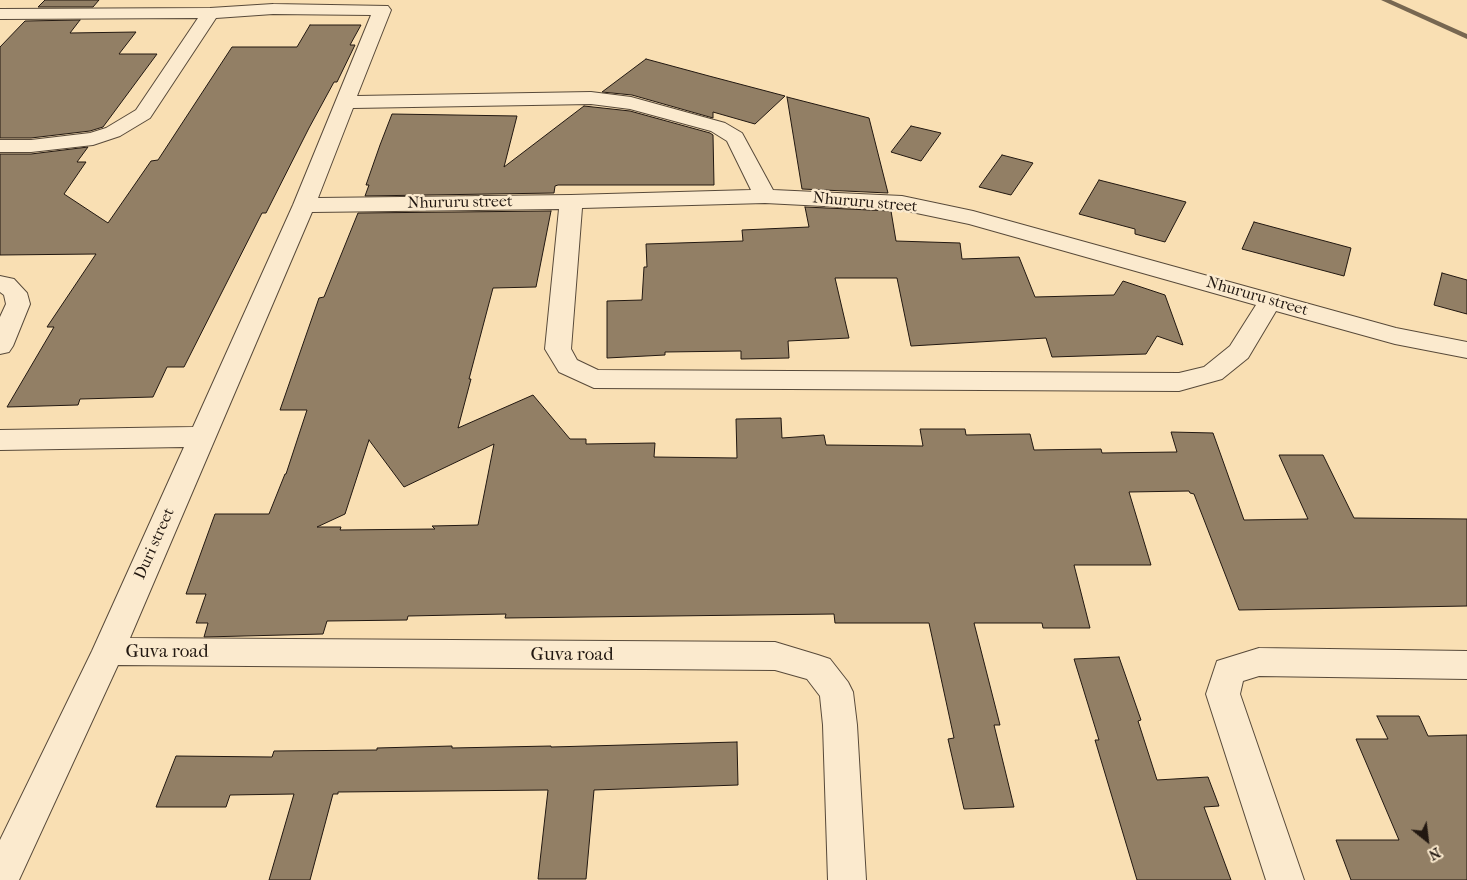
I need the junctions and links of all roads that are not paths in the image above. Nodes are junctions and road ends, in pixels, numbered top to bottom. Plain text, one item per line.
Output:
1 (210, 12) junction
2 (0, 14) edge
3 (345, 102) junction
4 (0, 146) edge
5 (765, 196) junction
6 (571, 202) junction
7 (304, 205) junction
8 (0, 283) edge
9 (1270, 301) junction
10 (0, 346) edge
11 (1467, 350) edge
12 (202, 437) junction
13 (0, 440) edge
14 (108, 651) junction
15 (1467, 664) edge
16 (0, 880) edge
17 (847, 880) edge
18 (1285, 880) edge

1 - 2 street
1 - 3 street, Duri street
1 - 4 street
3 - 5 street
3 - 7 street, Duri street
5 - 6 street, Nhururu street
5 - 9 street, Nhururu street
6 - 7 street, Nhururu street
6 - 9 street
7 - 12 street, Duri street
8 - 10 street
9 - 11 street, Nhururu street
12 - 13 street
12 - 14 street, Duri street
14 - 16 street, Duri street
14 - 17 street, Guva road
15 - 18 street

